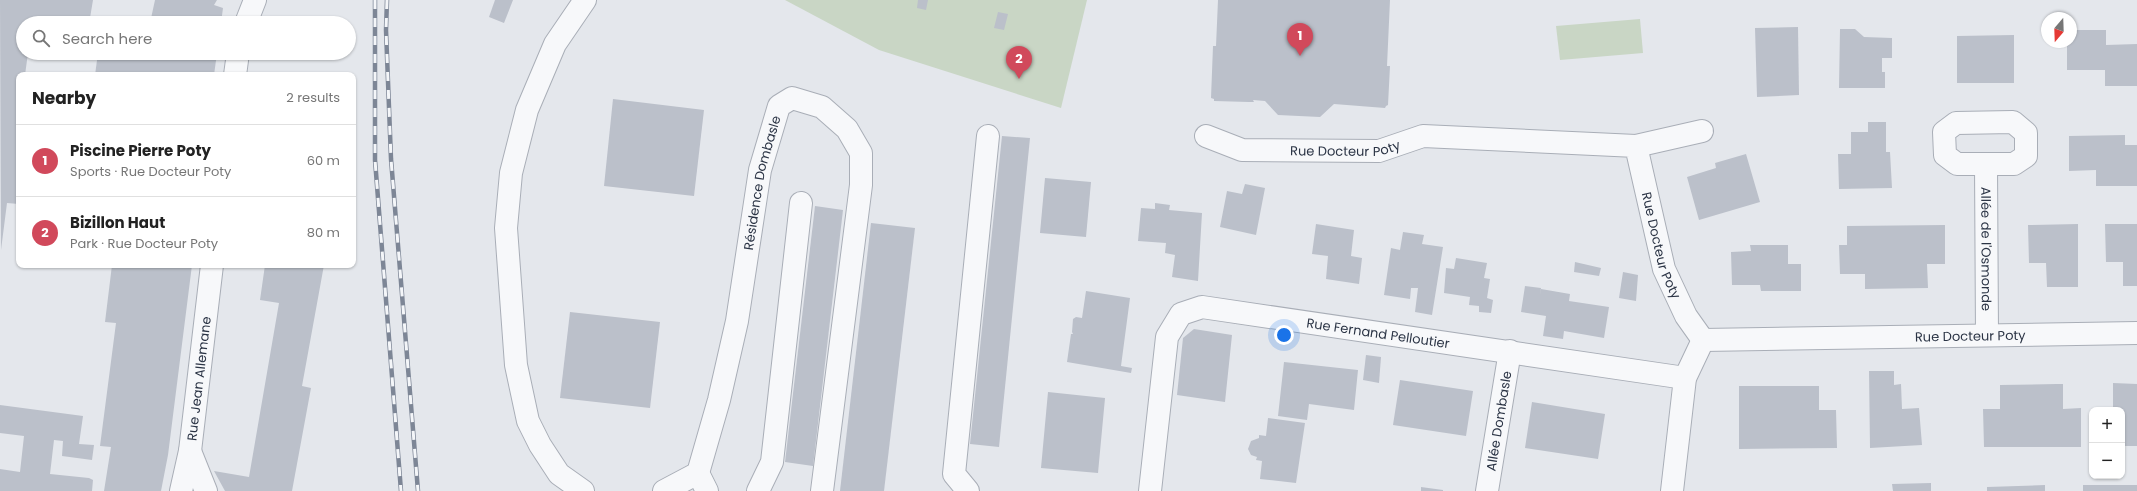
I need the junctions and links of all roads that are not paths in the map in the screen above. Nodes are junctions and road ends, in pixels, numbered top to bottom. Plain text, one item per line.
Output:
1 (255, 0) edge
2 (585, 0) edge
3 (249, 16) edge
4 (237, 60) edge
5 (235, 72) edge
6 (1702, 131) dead end
7 (988, 136) dead end
8 (1206, 136) dead end
9 (1636, 146) junction
10 (1986, 164) dead end
11 (801, 203) dead end
12 (212, 268) edge
13 (2137, 333) edge
14 (1988, 335) junction
15 (1703, 340) junction
16 (1510, 351) junction
17 (1685, 378) junction
18 (190, 451) junction
19 (703, 482) edge
20 (181, 491) edge
21 (206, 491) edge
22 (583, 491) edge
23 (664, 491) edge
24 (758, 491) edge
25 (822, 491) edge
26 (968, 491) edge
27 (1150, 491) edge
28 (1487, 491) edge
29 (1672, 491) edge

1 - 3 street
2 - 22 street
4 - 5 street
6 - 9 street
7 - 26 street
8 - 9 street, Rue Docteur Poty
9 - 15 street, Rue Docteur Poty
10 - 14 street, Allée de l'Osmonde
11 - 24 street
12 - 18 street, Rue Jean Allemane
13 - 14 street, Rue Docteur Poty
14 - 15 street, Rue Docteur Poty
15 - 17 street
16 - 17 street, Rue Fernand Pelloutier
16 - 27 street, Rue Fernand Pelloutier
16 - 28 street, Allée Dombasle
17 - 29 street
18 - 20 street, Rue Jean Allemane
18 - 21 street
19 - 23 street, Résidence Dombasle
19 - 25 street, Résidence Dombasle

